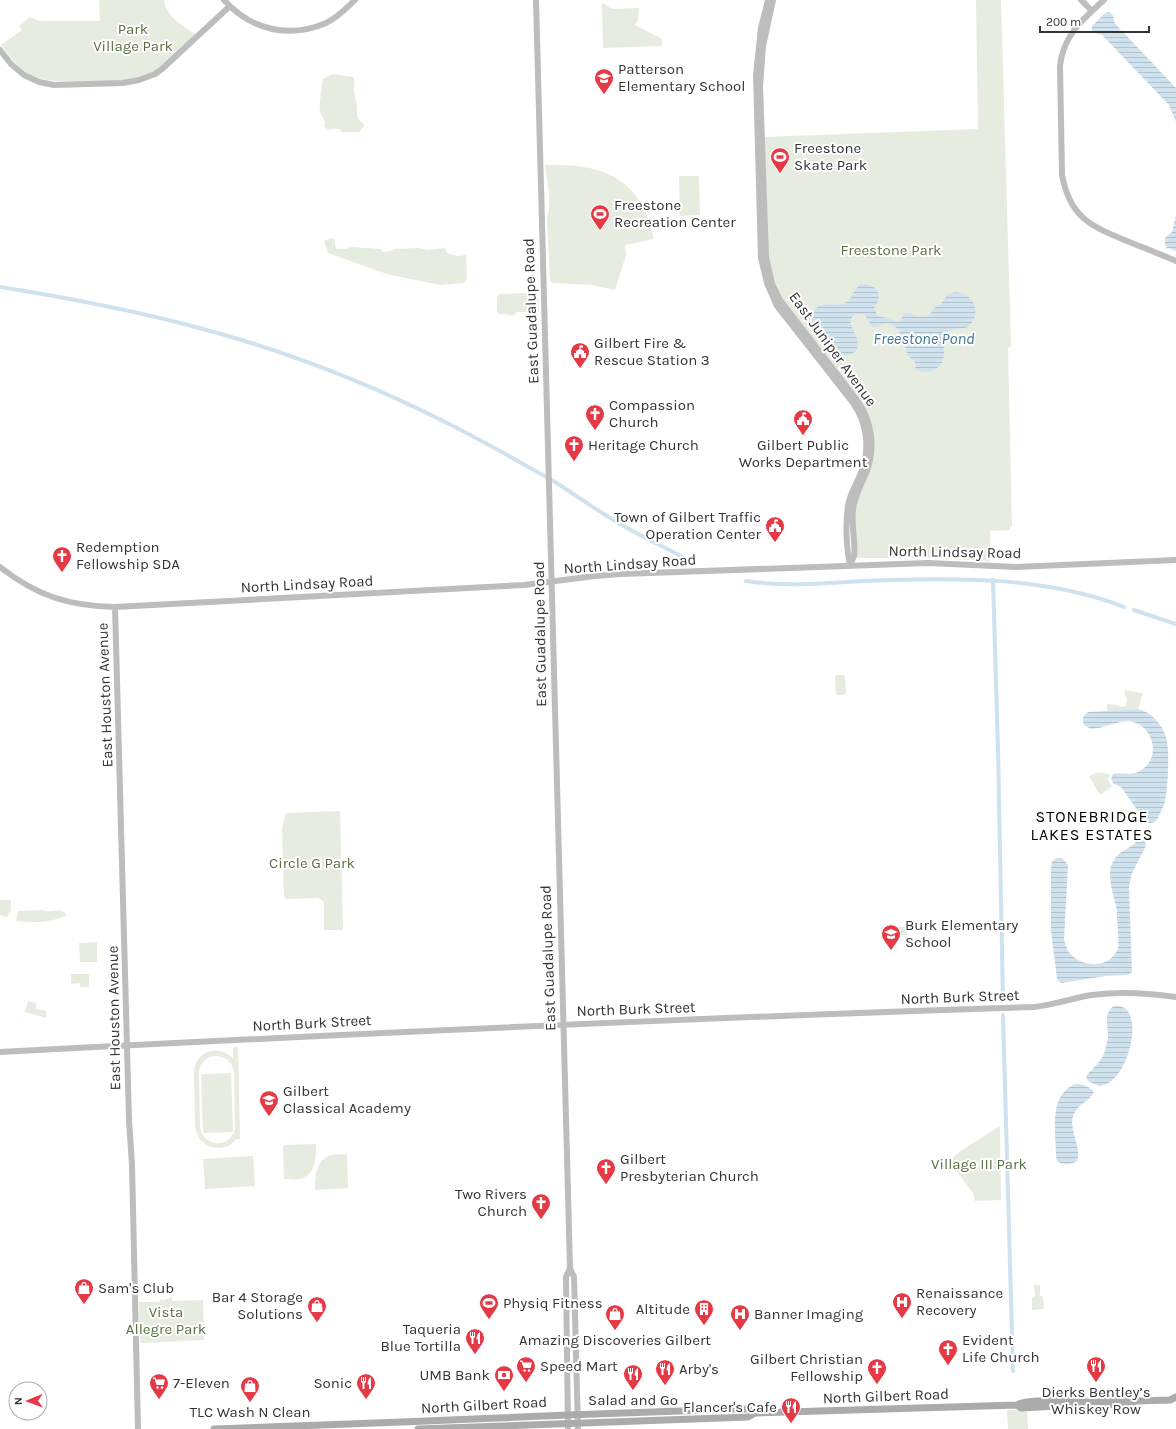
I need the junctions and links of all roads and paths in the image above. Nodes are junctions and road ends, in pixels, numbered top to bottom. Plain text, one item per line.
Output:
1 (224, 0) edge
2 (355, 0) edge
3 (536, 0) edge
4 (768, 0) edge
5 (773, 0) edge
6 (1082, 0) edge
7 (1104, 0) edge
8 (230, 6) junction
9 (1092, 11) junction
10 (0, 50) edge
11 (760, 137) junction
12 (1176, 261) edge
13 (1176, 560) edge
14 (850, 565) junction
15 (0, 567) edge
16 (552, 582) junction
17 (116, 607) junction
18 (1176, 997) edge
19 (563, 1024) junction
20 (127, 1045) junction
21 (0, 1052) edge
22 (570, 1268) junction
23 (1174, 1400) edge
24 (678, 1411) junction
25 (755, 1413) junction
26 (578, 1421) edge
27 (654, 1421) junction
28 (402, 1422) junction
29 (568, 1422) edge
30 (258, 1428) edge
31 (138, 1429) edge
32 (214, 1429) edge
33 (382, 1429) edge
34 (418, 1429) edge

1 - 8 street
2 - 8 street
3 - 16 street, East Guadalupe Road
4 - 11 street, East Juniper Avenue
5 - 11 street, East Juniper Avenue
6 - 9 street
7 - 9 street
8 - 10 street
9 - 12 street
11 - 14 street, East Juniper Avenue
13 - 14 street, North Lindsay Road
14 - 16 street, North Lindsay Road
15 - 17 street, North Lindsay Road
16 - 17 street, North Lindsay Road
16 - 19 street, East Guadalupe Road
17 - 20 street, East Houston Avenue
18 - 19 street, North Burk Street
19 - 20 street, North Burk Street
19 - 22 street, East Guadalupe Road
20 - 21 street, North Burk Street
20 - 31 street, East Houston Avenue
22 - 26 street, East Guadalupe Road
22 - 29 street, East Guadalupe Road
23 - 25 main road, North Gilbert Road
24 - 25 main road, North Gilbert Road
24 - 26 main road, North Gilbert Road
24 - 27 main road
25 - 27 main road, North Gilbert Road
26 - 27 main road, North Gilbert Road
26 - 29 main road, North Gilbert Road
28 - 29 main road, North Gilbert Road
28 - 30 main road, North Gilbert Road
28 - 33 main road
29 - 34 main road, North Gilbert Road
30 - 32 main road, North Gilbert Road

